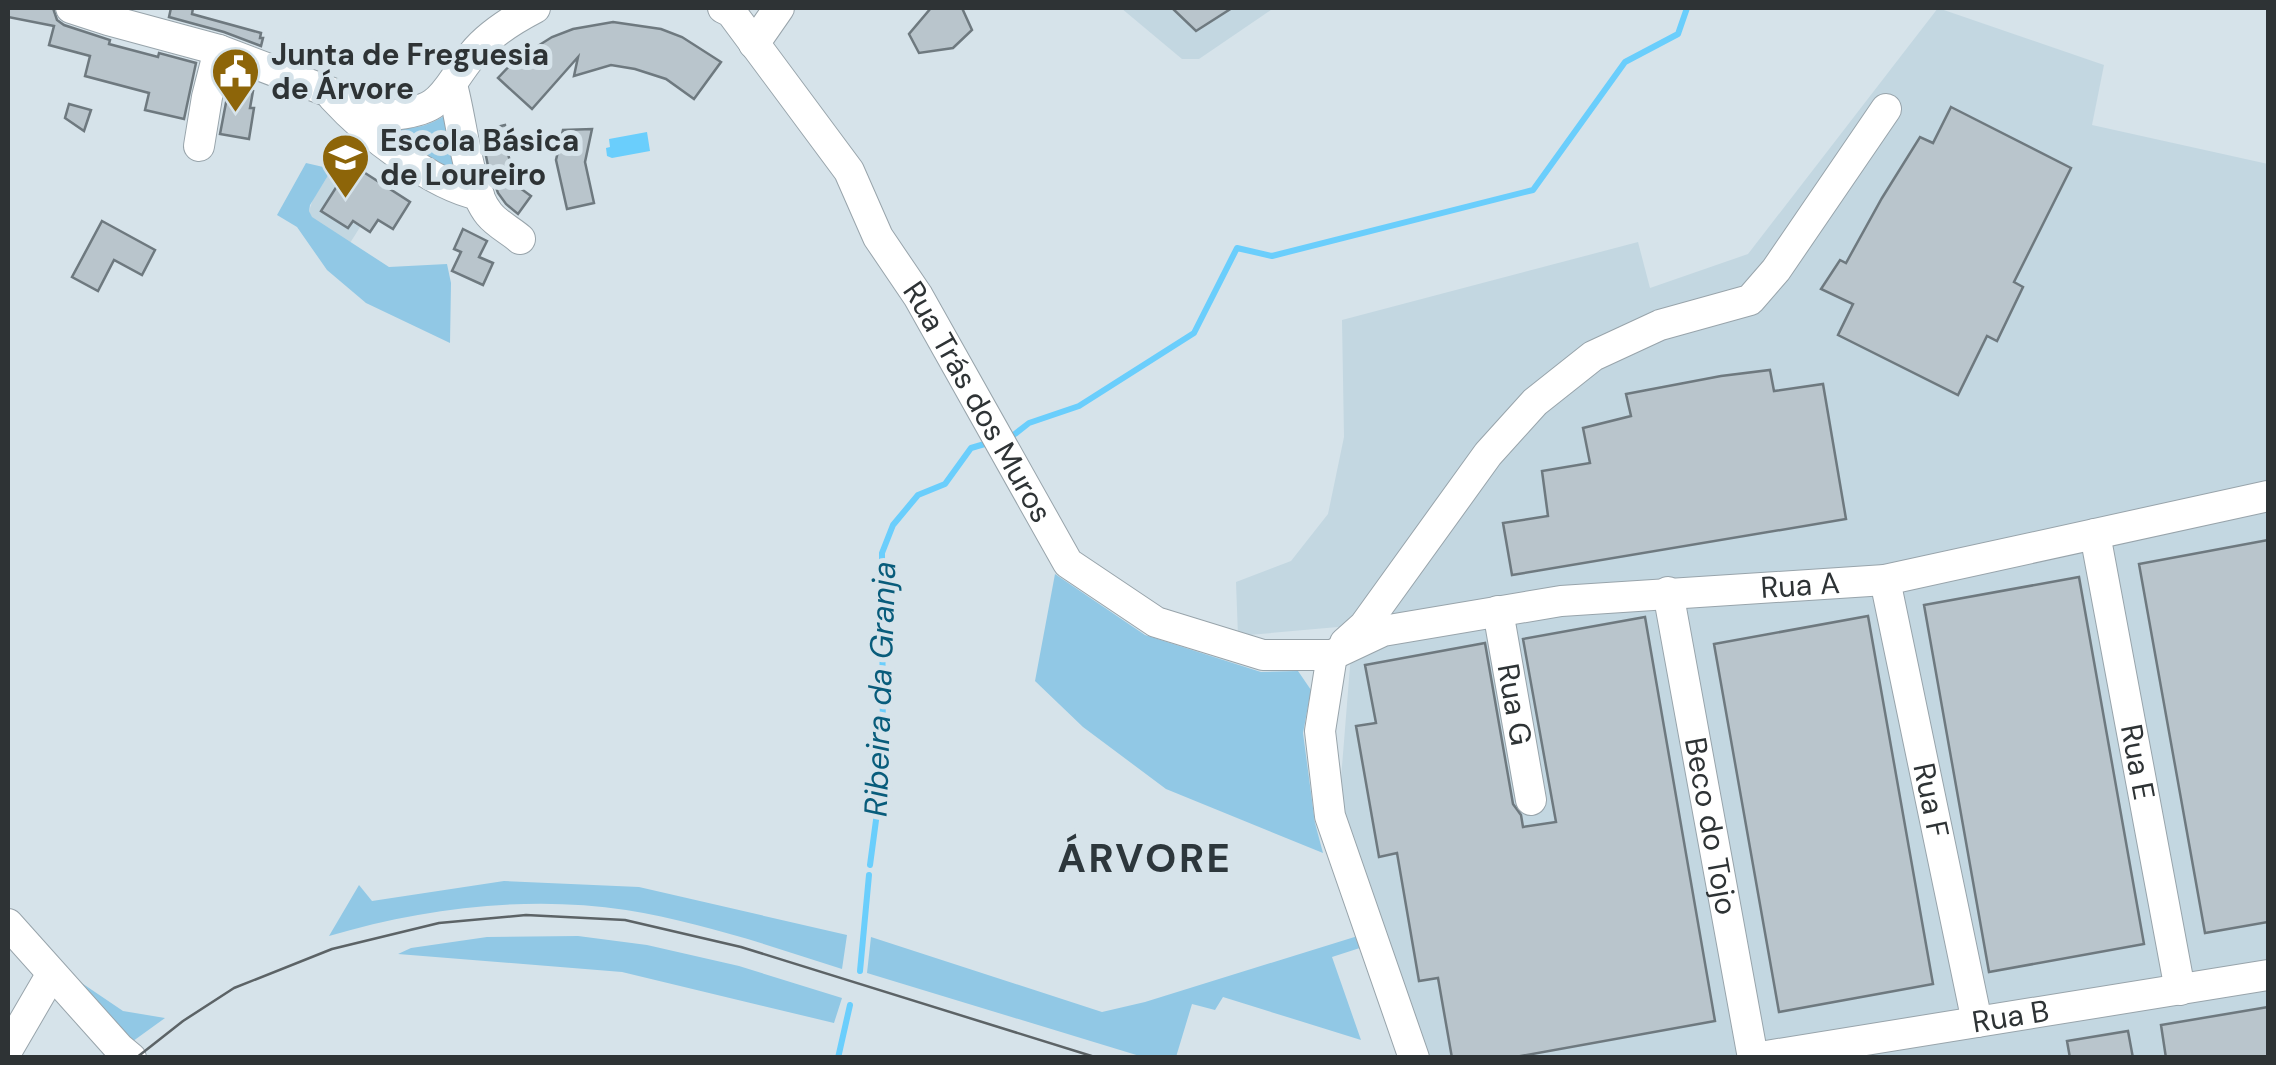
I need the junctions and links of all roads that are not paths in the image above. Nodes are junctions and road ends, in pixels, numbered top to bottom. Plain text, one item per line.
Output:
1 (71, 8) edge
2 (535, 8) edge
3 (723, 8) edge
4 (779, 8) edge
5 (754, 44) junction
6 (219, 50) junction
7 (452, 85) junction
8 (327, 91) junction
9 (1886, 109) dead end
10 (198, 146) dead end
11 (480, 195) junction
12 (520, 239) dead end
13 (2268, 496) edge
14 (2095, 534) junction
15 (1885, 580) junction
16 (1668, 592) junction
17 (1498, 610) junction
18 (1332, 655) junction
19 (1531, 800) dead end
20 (8, 924) edge
21 (51, 975) junction
22 (2268, 976) edge
23 (2180, 990) junction
24 (1978, 1022) junction
25 (8, 1049) edge
26 (131, 1058) edge
27 (1414, 1058) edge
28 (1753, 1058) edge

1 - 6 street
2 - 7 street
3 - 5 street, Rua Trás dos Muros
4 - 5 street
5 - 18 street, Rua Trás dos Muros
6 - 8 street
6 - 10 street
7 - 8 street
7 - 11 street
8 - 11 street
9 - 18 street
11 - 12 street
13 - 14 street, Rua A
14 - 15 street, Rua A
14 - 23 street, Rua E
15 - 16 street, Rua A
15 - 24 street, Rua F
16 - 17 street, Rua A
16 - 28 street, Beco do Tojo
17 - 18 street, Rua A
17 - 19 street, Rua G
18 - 27 street
20 - 21 street
21 - 25 street
21 - 26 street
22 - 23 street, Rua B
23 - 24 street, Rua B
24 - 28 street, Rua B

